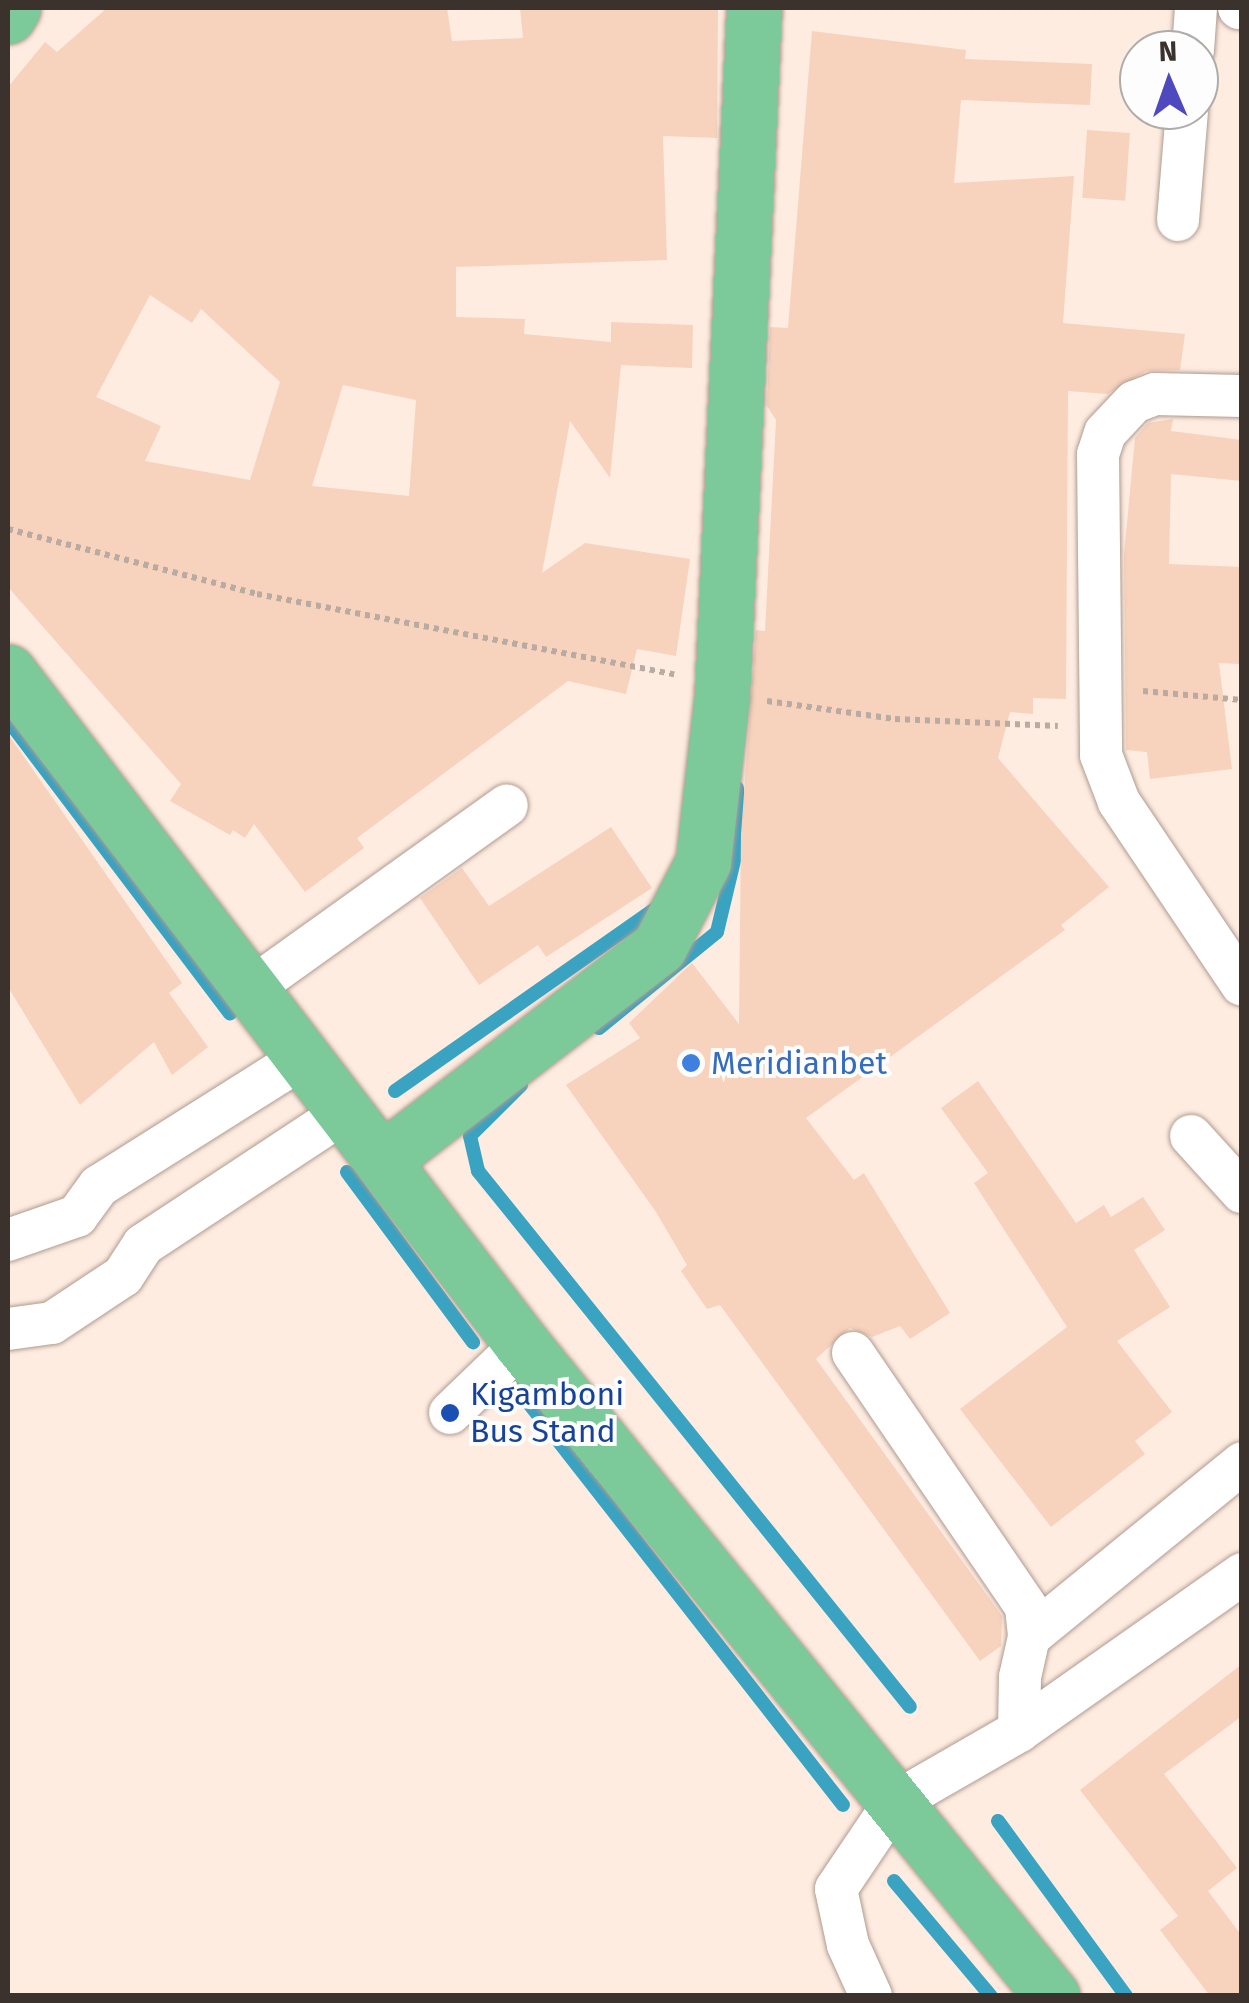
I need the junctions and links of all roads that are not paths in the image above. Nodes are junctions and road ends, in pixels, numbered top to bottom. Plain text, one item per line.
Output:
1 (13, 8) edge
2 (754, 8) edge
3 (8, 16) edge
4 (1185, 130) edge
5 (1178, 220) dead end
6 (1242, 396) edge
7 (8, 672) edge
8 (507, 805) dead end
9 (1242, 986) edge
10 (249, 990) junction
11 (301, 1059) junction
12 (346, 1112) junction
13 (1192, 1136) dead end
14 (385, 1158) junction
15 (1242, 1192) edge
16 (8, 1240) edge
17 (8, 1329) edge
18 (522, 1344) junction
19 (853, 1353) dead end
20 (450, 1413) dead end
21 (1242, 1462) edge
22 (1242, 1574) edge
23 (1030, 1637) junction
24 (1019, 1731) junction
25 (894, 1803) junction
26 (872, 1996) edge
27 (1052, 1996) edge

1 - 3 main road
2 - 14 main road
4 - 5 street
6 - 9 street
7 - 10 main road
8 - 10 street
10 - 11 main road
11 - 12 main road
11 - 16 street
12 - 14 main road
12 - 17 street
13 - 15 street
14 - 18 main road
18 - 20 street
18 - 25 main road
19 - 23 street
21 - 23 street
22 - 24 street
23 - 24 street
24 - 25 street
25 - 26 street
25 - 27 main road

